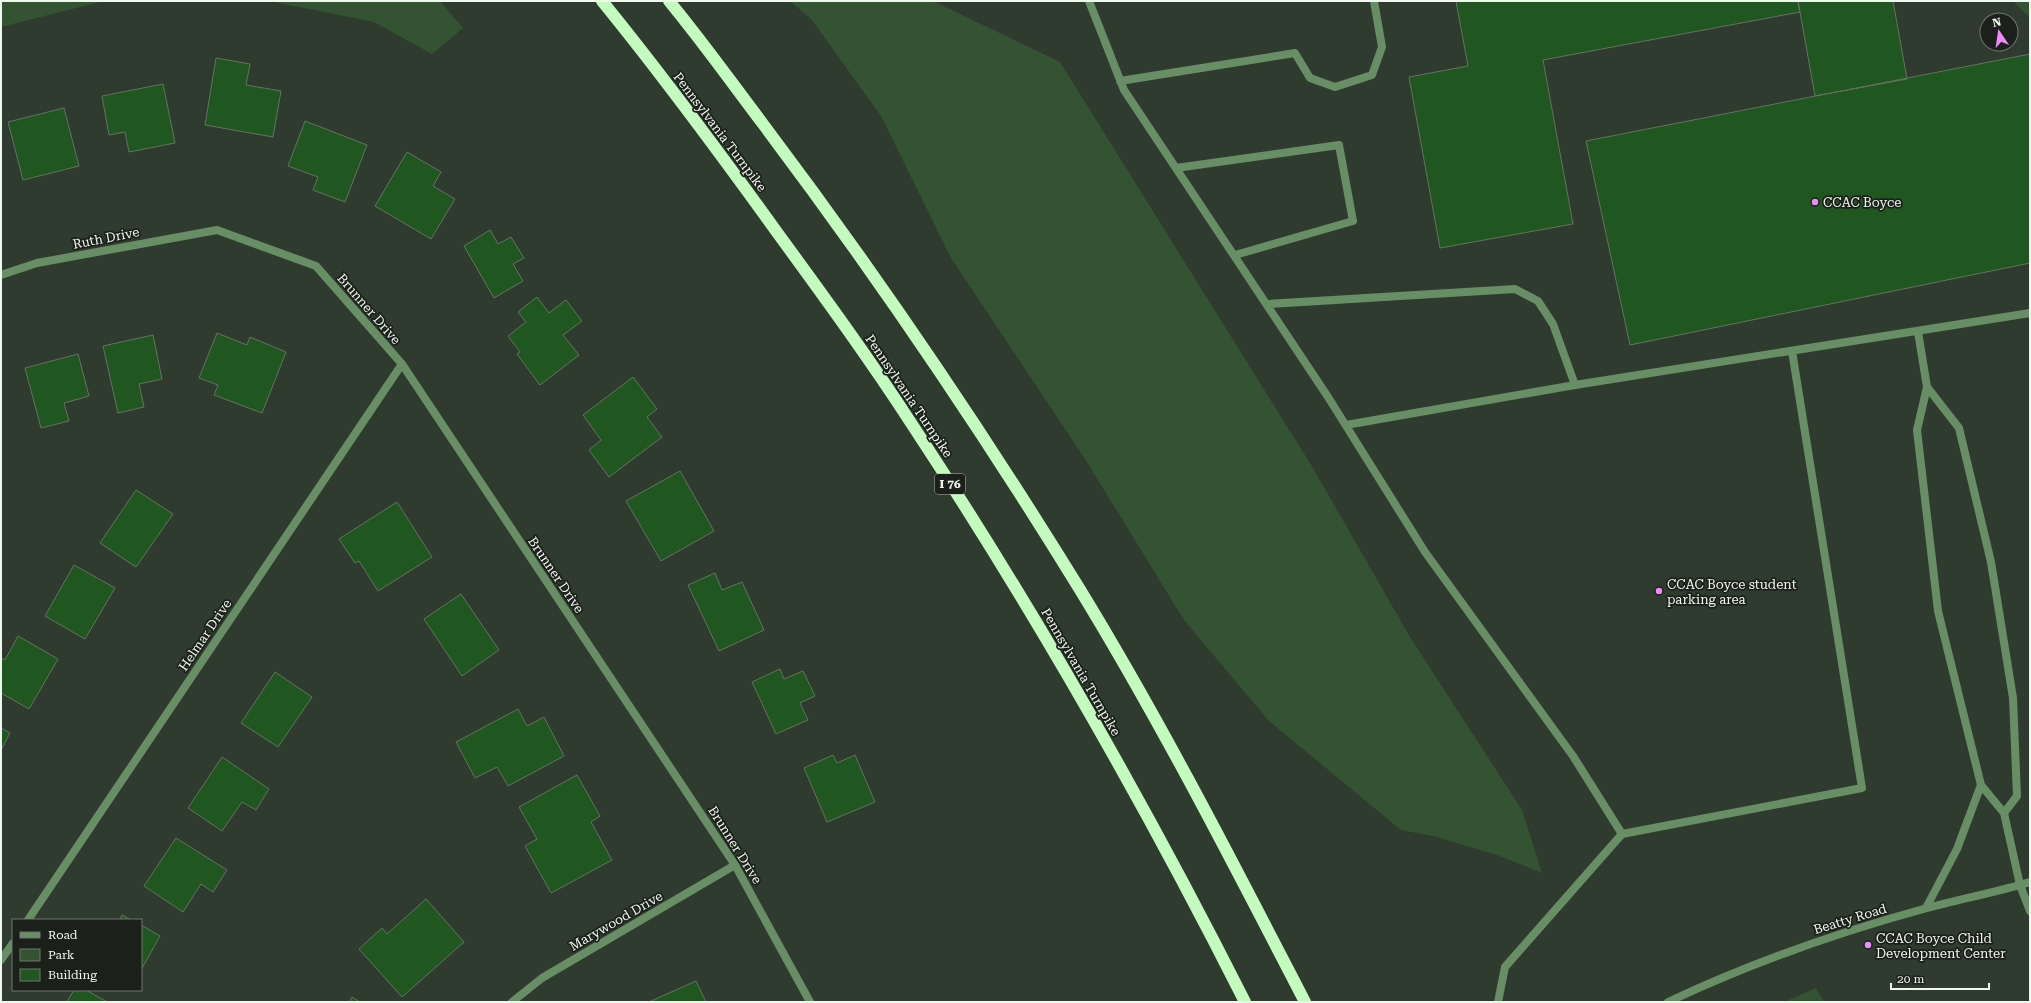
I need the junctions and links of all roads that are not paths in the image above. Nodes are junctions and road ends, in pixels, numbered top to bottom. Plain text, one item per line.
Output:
1 (602, 1) edge
2 (669, 1) edge
3 (1089, 1) edge
4 (1374, 1) edge
5 (1120, 81) junction
6 (1176, 168) junction
7 (217, 230) joint
8 (1235, 255) junction
9 (1, 275) edge
10 (1268, 304) junction
11 (2030, 314) edge
12 (1918, 332) junction
13 (1792, 351) junction
14 (402, 364) junction
15 (1575, 385) junction
16 (1927, 387) junction
17 (1346, 425) junction
18 (1981, 785) junction
19 (2004, 813) junction
20 (1622, 834) junction
21 (735, 865) junction
22 (2030, 882) edge
23 (2020, 885) junction
24 (1926, 908) junction
25 (2030, 911) edge
26 (29, 919) edge
27 (12, 944) edge
28 (1, 960) edge
29 (512, 1002) edge
30 (810, 1002) edge
31 (1245, 1002) edge
32 (1305, 1002) edge
33 (1498, 1002) edge
34 (1668, 1002) edge

1 - 31 highway, Pennsylvania Turnpike / I 76
2 - 32 highway
3 - 5 street
4 - 5 street
5 - 6 street
6 - 8 street
6 - 8 street
7 - 9 street, Ruth Drive
7 - 14 street, Brunner Drive
8 - 10 street
10 - 15 street
10 - 17 street
11 - 12 street
12 - 13 street
12 - 16 street
13 - 15 street
13 - 20 street
14 - 21 street, Brunner Drive
14 - 26 street, Helmar Drive
15 - 17 street
16 - 18 street
16 - 19 street
17 - 20 street
18 - 19 street
18 - 24 street
19 - 23 street
20 - 33 street
21 - 29 street, Marywood Drive
21 - 30 street, Brunner Drive
22 - 23 street, Beatty Road
23 - 24 street, Beatty Road
23 - 25 street
24 - 34 street, Beatty Road
27 - 28 street

